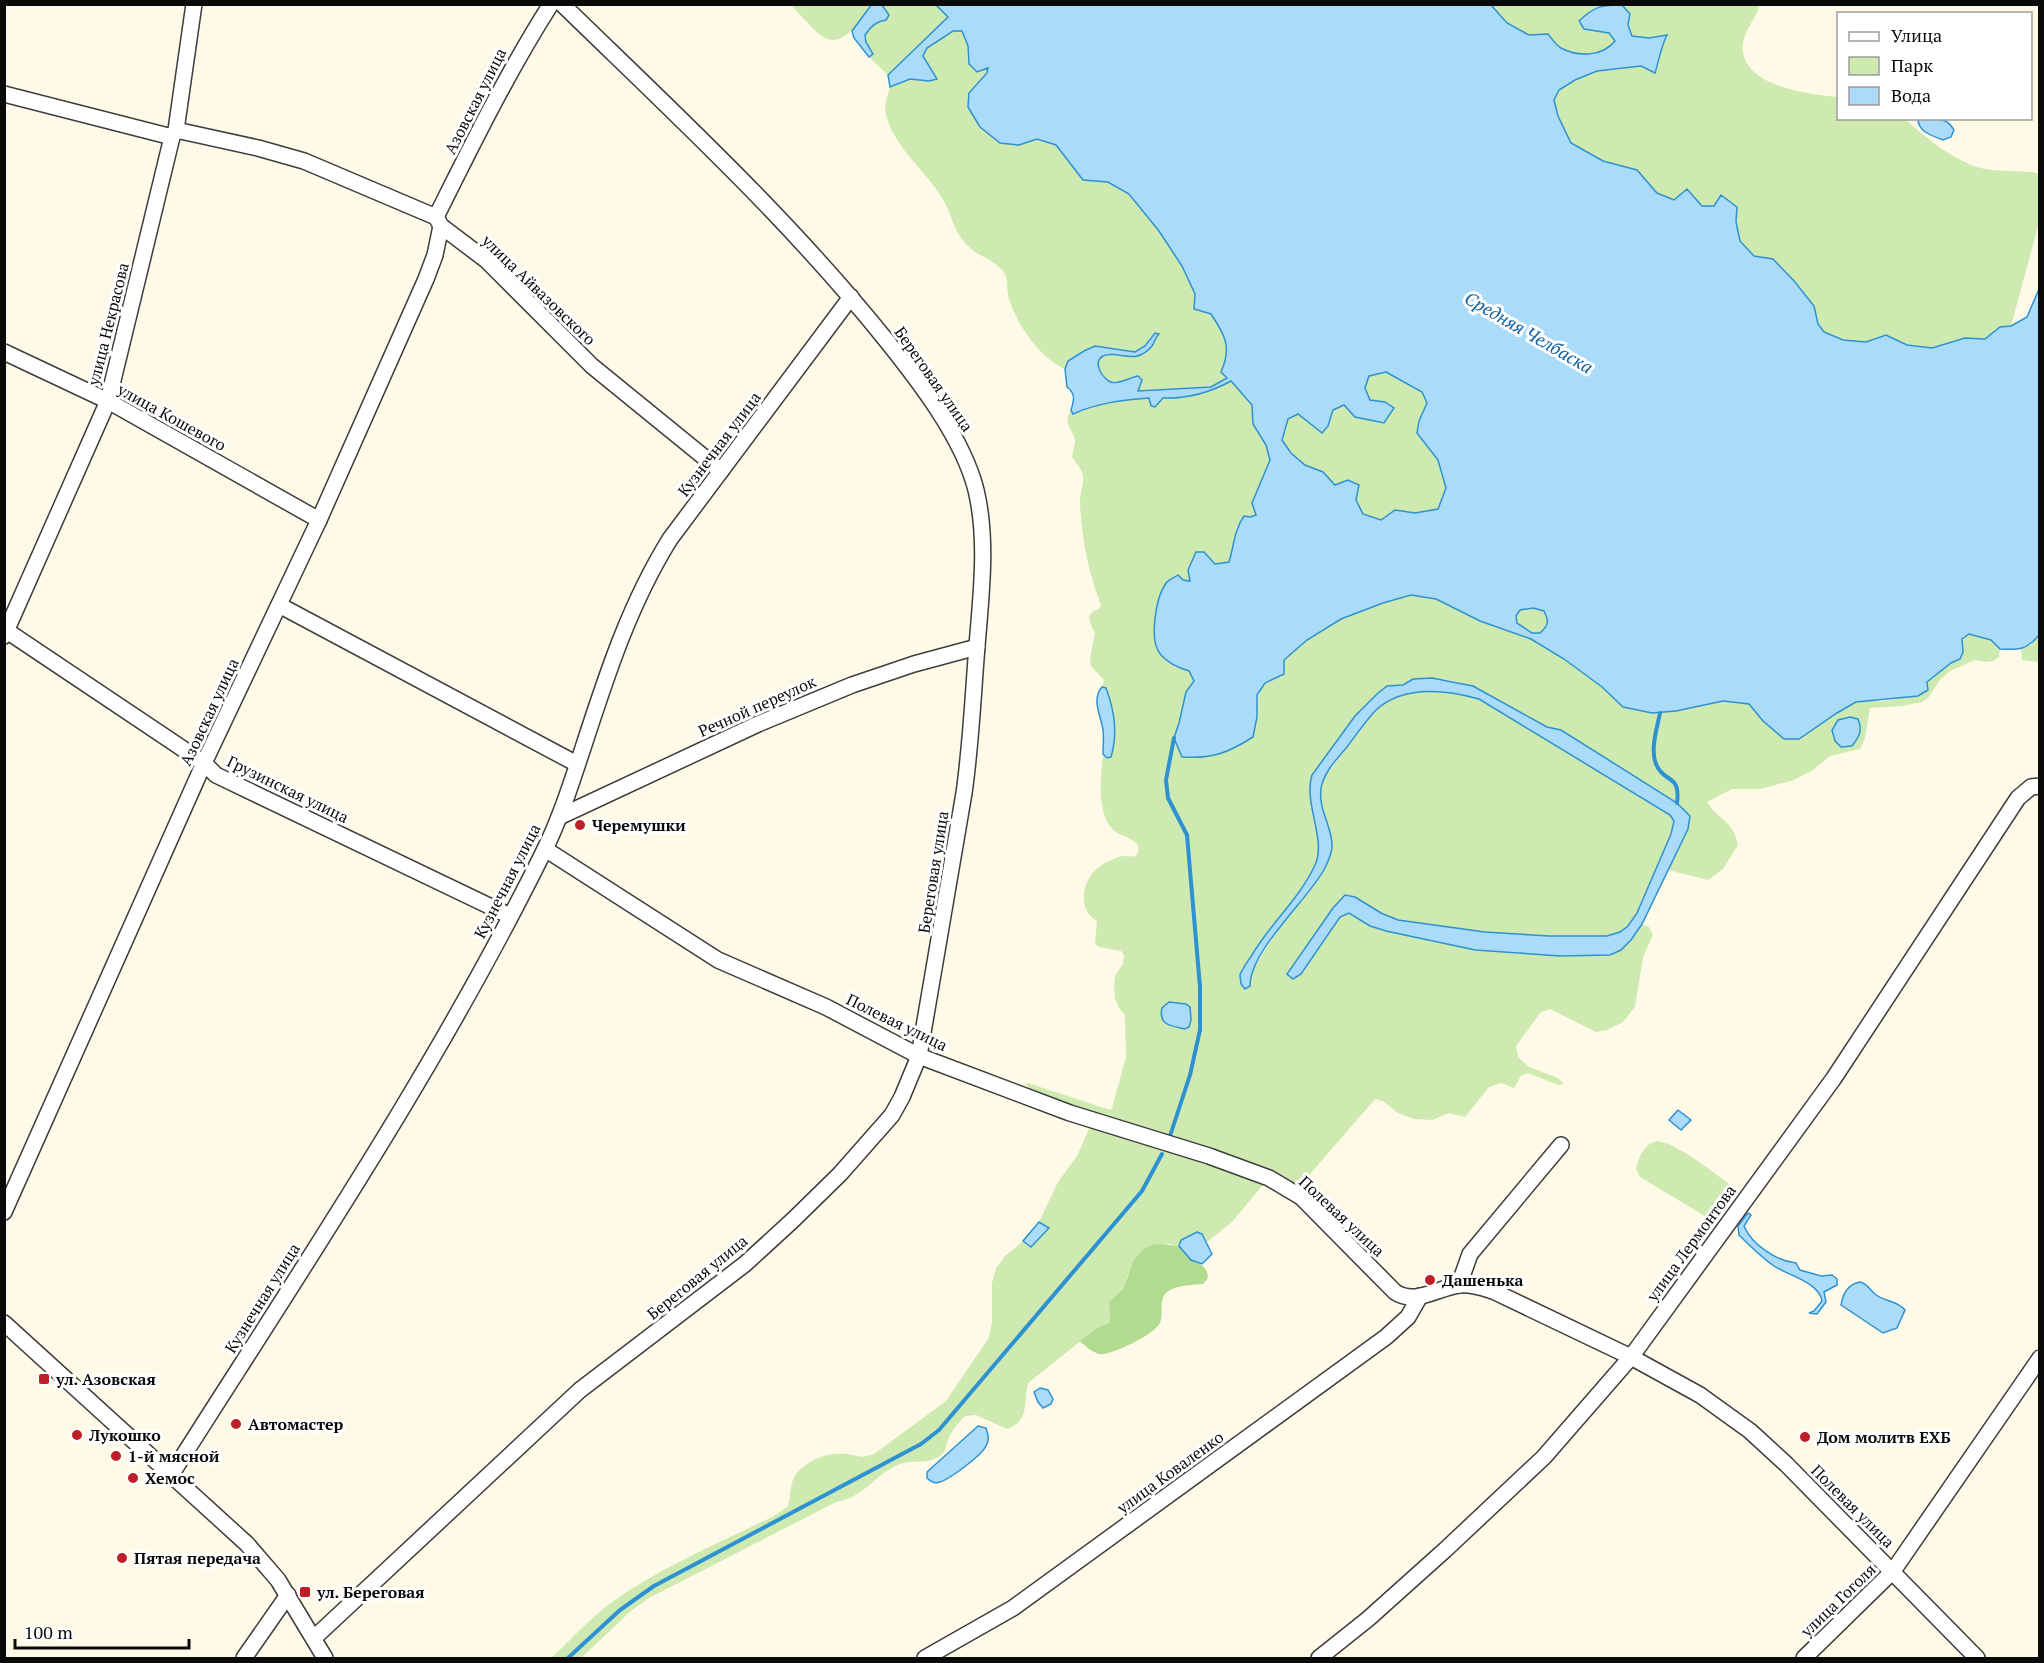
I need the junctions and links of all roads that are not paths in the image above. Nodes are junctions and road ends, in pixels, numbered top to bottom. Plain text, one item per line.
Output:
1 (194, 4) edge
2 (551, 4) edge
3 (562, 4) edge
4 (4, 94) edge
5 (174, 134) junction
6 (439, 222) junction
7 (851, 297) junction
8 (4, 352) edge
9 (108, 401) junction
10 (721, 471) junction
11 (319, 520) junction
12 (279, 605) junction
13 (6, 632) edge
14 (977, 647) junction
15 (204, 763) junction
16 (578, 764) junction
17 (2032, 788) edge
18 (560, 817) junction
19 (545, 849) junction
20 (510, 916) junction
21 (919, 1056) junction
22 (1560, 1145) dead end
23 (4, 1212) edge
24 (1459, 1285) junction
25 (1420, 1296) junction
26 (4, 1323) edge
27 (1631, 1357) junction
28 (2040, 1358) edge
29 (171, 1475) junction
30 (1893, 1571) junction
31 (288, 1595) junction
32 (314, 1638) junction
33 (244, 1659) edge
34 (325, 1659) edge
35 (925, 1659) edge
36 (1319, 1659) edge
37 (1804, 1659) edge
38 (1977, 1659) edge

1 - 5 street, улица Некрасова
2 - 6 street, Азовская улица
3 - 7 street, Береговая улица
4 - 5 street, улица Айвазовского
5 - 6 street, улица Айвазовского
5 - 9 street, улица Некрасова
6 - 10 street, улица Айвазовского
6 - 11 street, Азовская улица
7 - 10 street, Кузнечная улица
7 - 14 street, Береговая улица
8 - 9 street, улица Кошевого
9 - 11 street, улица Кошевого
9 - 13 street, улица Некрасова
10 - 16 street, Кузнечная улица
11 - 12 street, Азовская улица
12 - 15 street, Азовская улица
12 - 16 street
13 - 15 street, Грузинская улица
14 - 18 street, Речной переулок
14 - 21 street, Береговая улица
15 - 20 street, Грузинская улица
15 - 23 street, Азовская улица
16 - 18 street, Кузнечная улица
17 - 27 street, улица Лермонтова
18 - 19 street, Кузнечная улица
19 - 20 street, Кузнечная улица
19 - 21 street, Полевая улица
20 - 29 street, Кузнечная улица
21 - 25 street, Полевая улица
21 - 32 street, Береговая улица
22 - 24 street
24 - 25 street, Полевая улица
24 - 27 street, Полевая улица
25 - 35 street, улица Коваленко
26 - 29 street
27 - 30 street, Полевая улица
27 - 36 street, улица Лермонтова
28 - 30 street, улица Гоголя
29 - 31 street
30 - 37 street, улица Гоголя
30 - 38 street, Полевая улица
31 - 32 street
31 - 33 street
32 - 34 street

